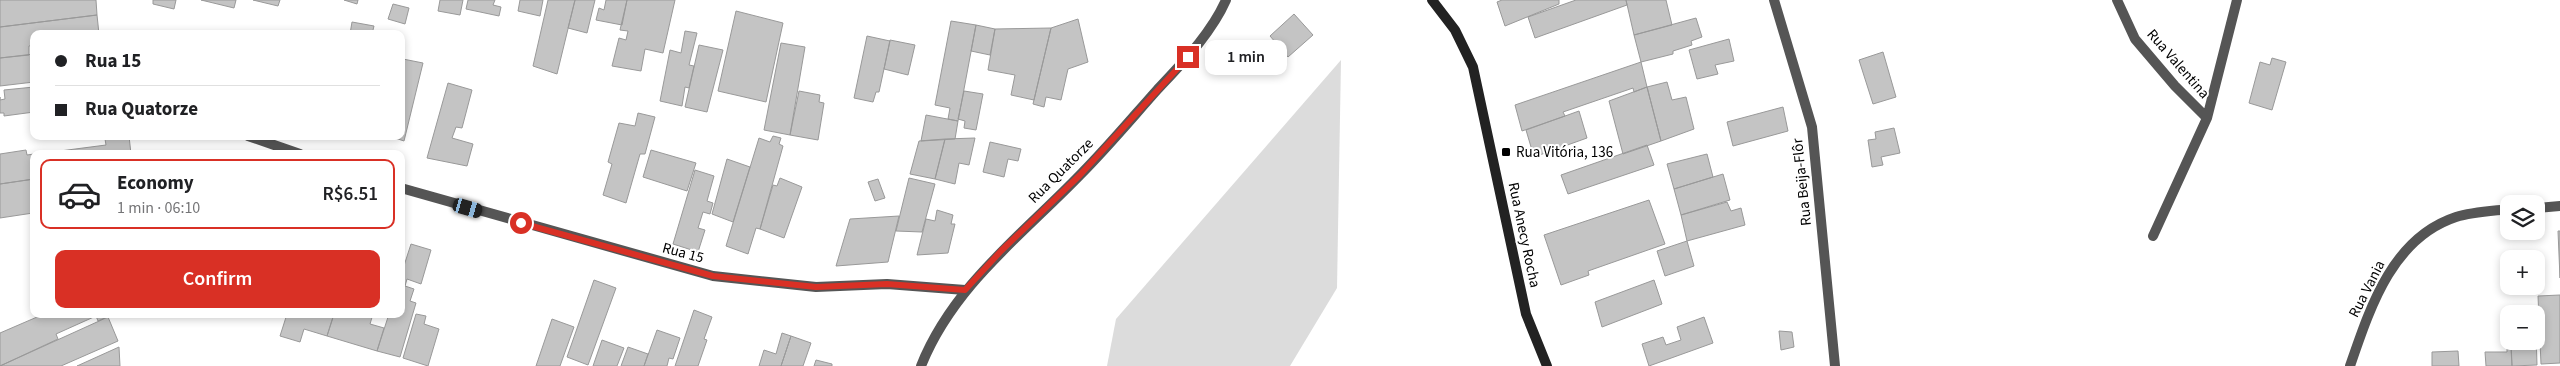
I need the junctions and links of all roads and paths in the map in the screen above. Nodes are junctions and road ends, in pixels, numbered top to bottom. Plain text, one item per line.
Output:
1 (1226, 0) edge
2 (1432, 0) edge
3 (1774, 0) edge
4 (2117, 0) edge
5 (2237, 0) edge
6 (2207, 118) junction
7 (260, 140) edge
8 (288, 150) edge
9 (405, 189) edge
10 (2560, 206) edge
11 (2545, 207) edge
12 (2500, 210) edge
13 (2152, 236) dead end
14 (965, 290) junction
15 (921, 366) edge
16 (1547, 366) edge
17 (1835, 366) edge
18 (2350, 366) edge

1 - 14 street, Rua Quatorze
2 - 16 street, Rua Anecy Rocha
3 - 17 street, Rua Beija-Flôr
4 - 6 street, Rua Valentina
5 - 6 street
6 - 13 street
7 - 8 street
9 - 14 street, Rua 15
10 - 11 street
12 - 18 street, Rua Vania
14 - 15 street, Rua Quatorze

